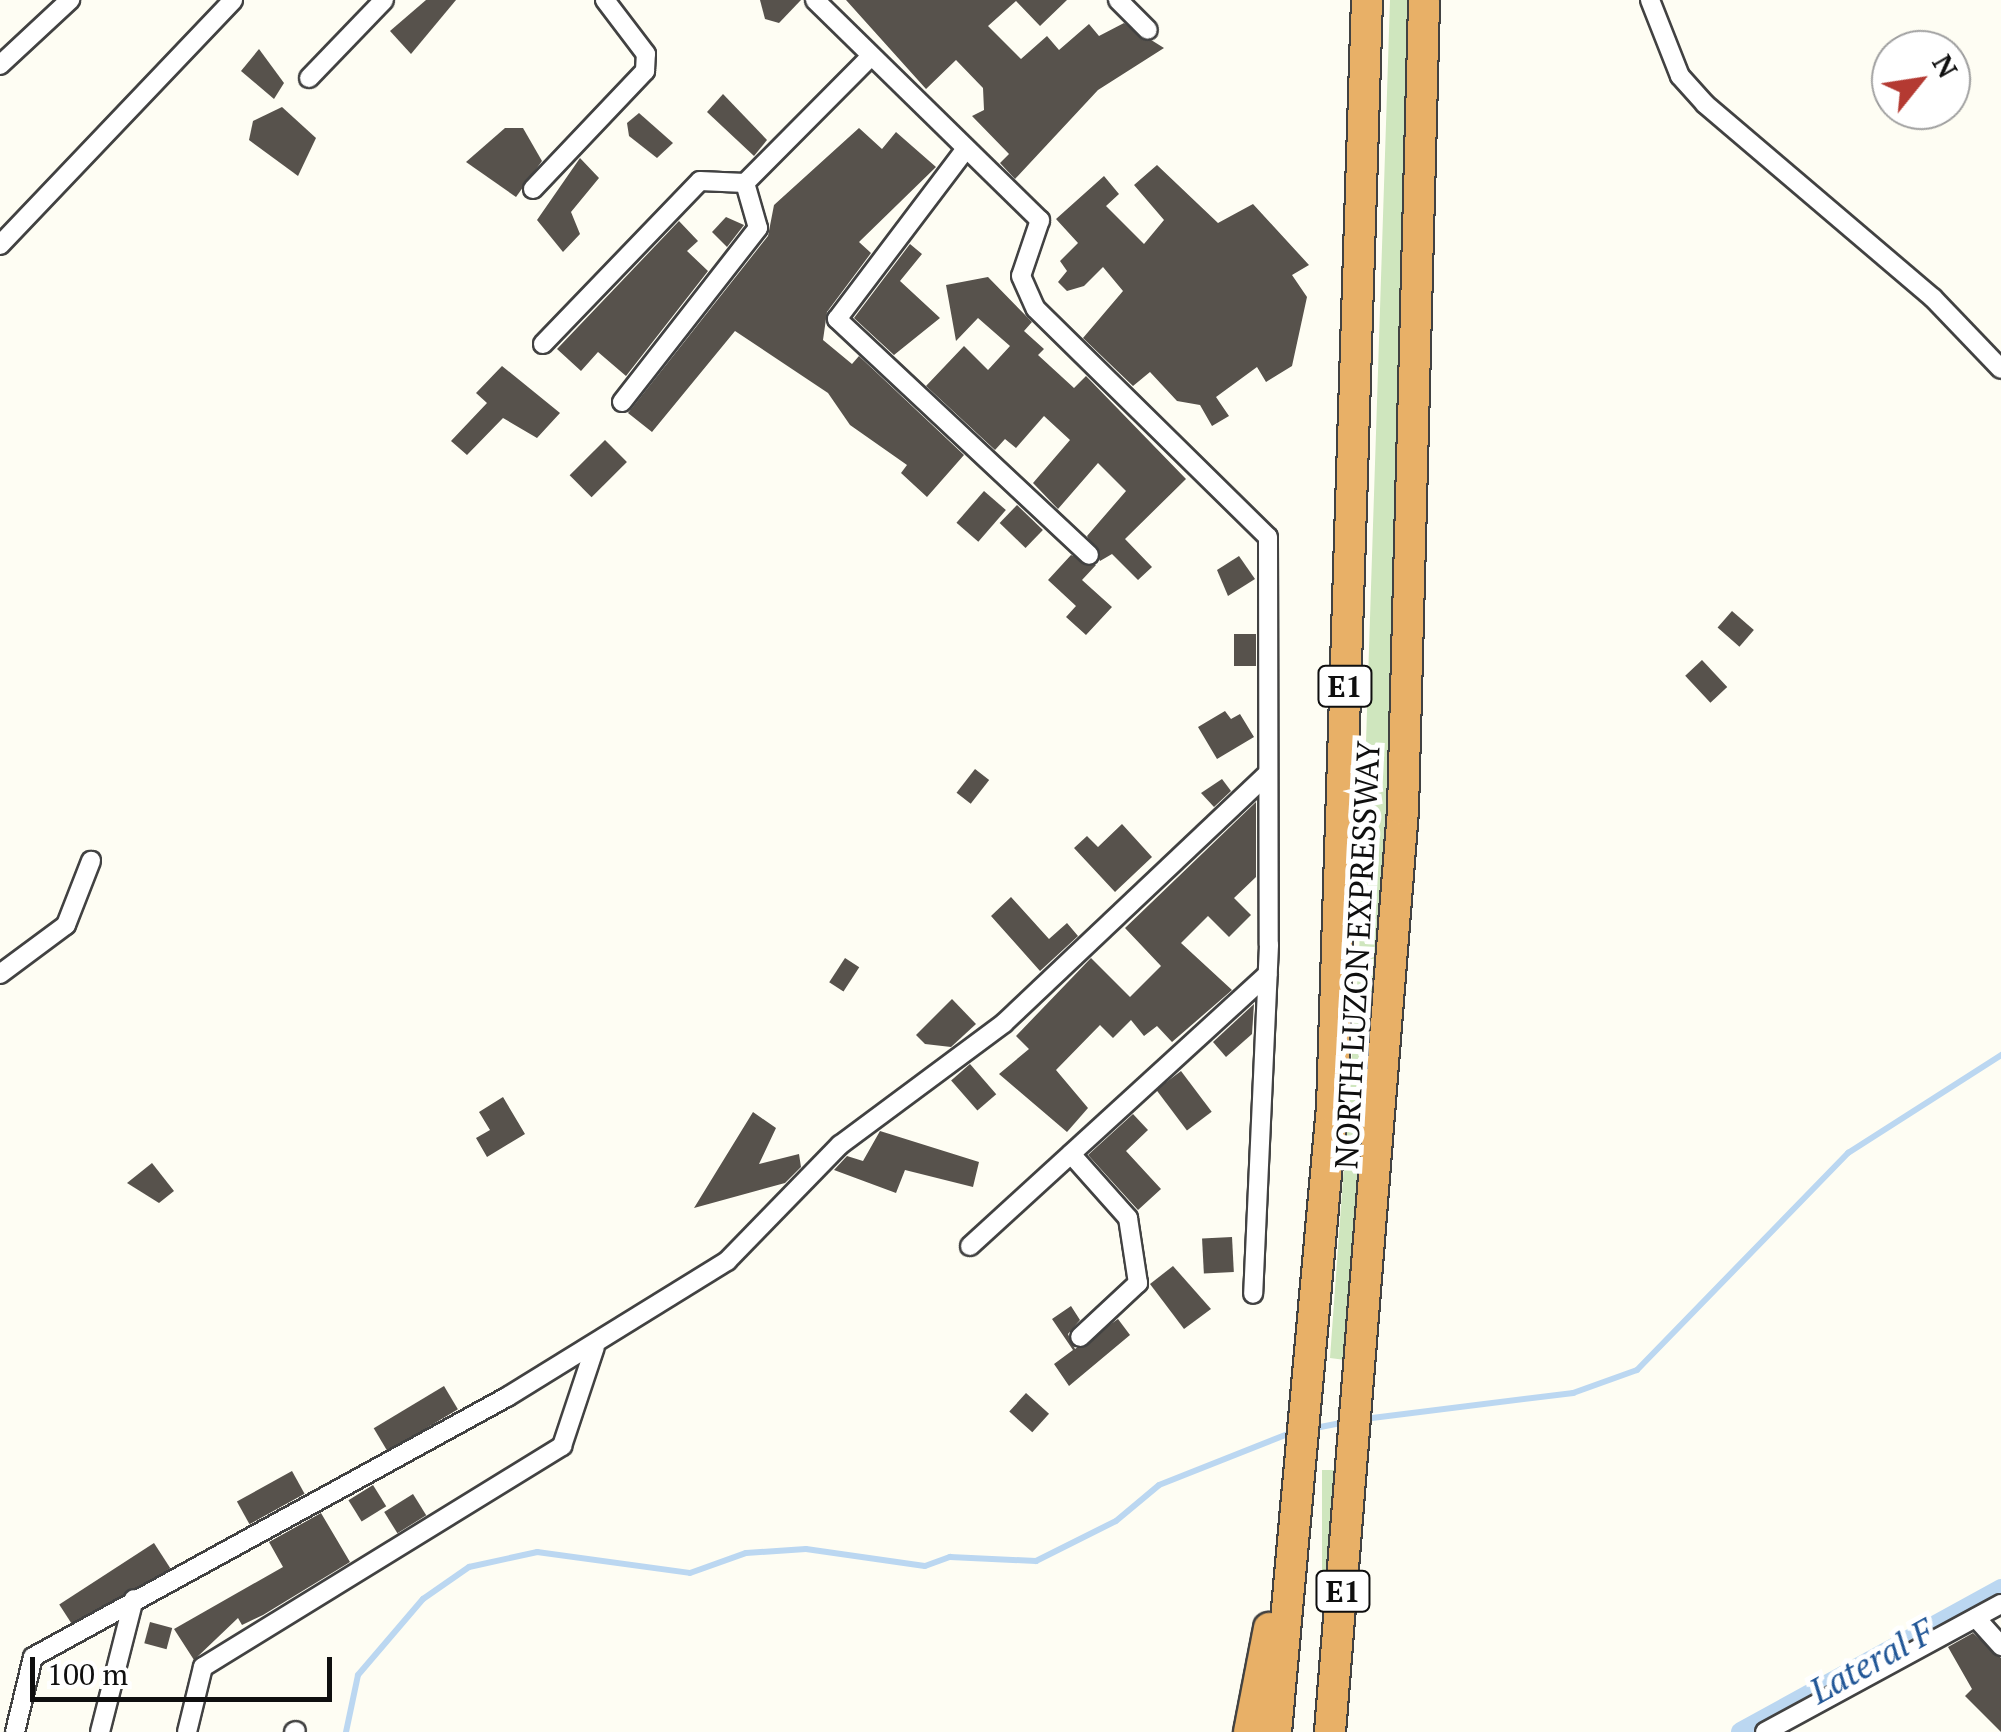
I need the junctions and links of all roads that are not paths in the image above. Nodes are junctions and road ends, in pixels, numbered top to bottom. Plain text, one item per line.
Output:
1 (70, 0) edge
2 (232, 0) edge
3 (384, 0) edge
4 (606, 0) edge
5 (814, 0) edge
6 (1118, 0) edge
7 (1367, 0) edge
8 (1424, 0) edge
9 (1650, 0) edge
10 (1148, 30) dead end
11 (868, 59) junction
12 (0, 64) edge
13 (309, 78) dead end
14 (965, 150) junction
15 (745, 183) junction
16 (533, 189) dead end
17 (0, 246) edge
18 (543, 344) dead end
19 (2001, 369) edge
20 (622, 402) dead end
21 (1089, 555) dead end
22 (1267, 774) junction
23 (92, 861) dead end
24 (0, 974) edge
25 (1268, 974) junction
26 (1071, 1154) junction
27 (970, 1246) dead end
28 (1252, 1294) dead end
29 (1080, 1337) dead end
30 (594, 1347) junction
31 (1300, 1467) junction
32 (134, 1600) junction
33 (2001, 1604) edge
34 (1976, 1618) junction
35 (2001, 1646) edge
36 (15, 1732) edge
37 (100, 1732) edge
38 (187, 1732) edge
39 (1250, 1732) edge
40 (1276, 1732) edge
41 (1330, 1732) edge
42 (1765, 1732) edge

1 - 12 street
2 - 17 street
3 - 13 street
4 - 16 street
5 - 11 street
6 - 10 street
7 - 31 highway, NORTH LUZON EXPRESSWAY / E1
8 - 41 highway, NORTH LUZON EXPRESSWAY / E1
9 - 19 street
11 - 14 street
11 - 15 street
14 - 21 street
14 - 22 street
15 - 18 street
15 - 20 street
22 - 25 street
22 - 30 street
23 - 24 street
25 - 26 street
25 - 28 street
26 - 27 street
26 - 29 street
30 - 32 street
30 - 38 street
31 - 39 highway
31 - 40 highway, NORTH LUZON EXPRESSWAY / E1
32 - 36 street
32 - 37 street
33 - 34 street
34 - 35 street
34 - 42 street

